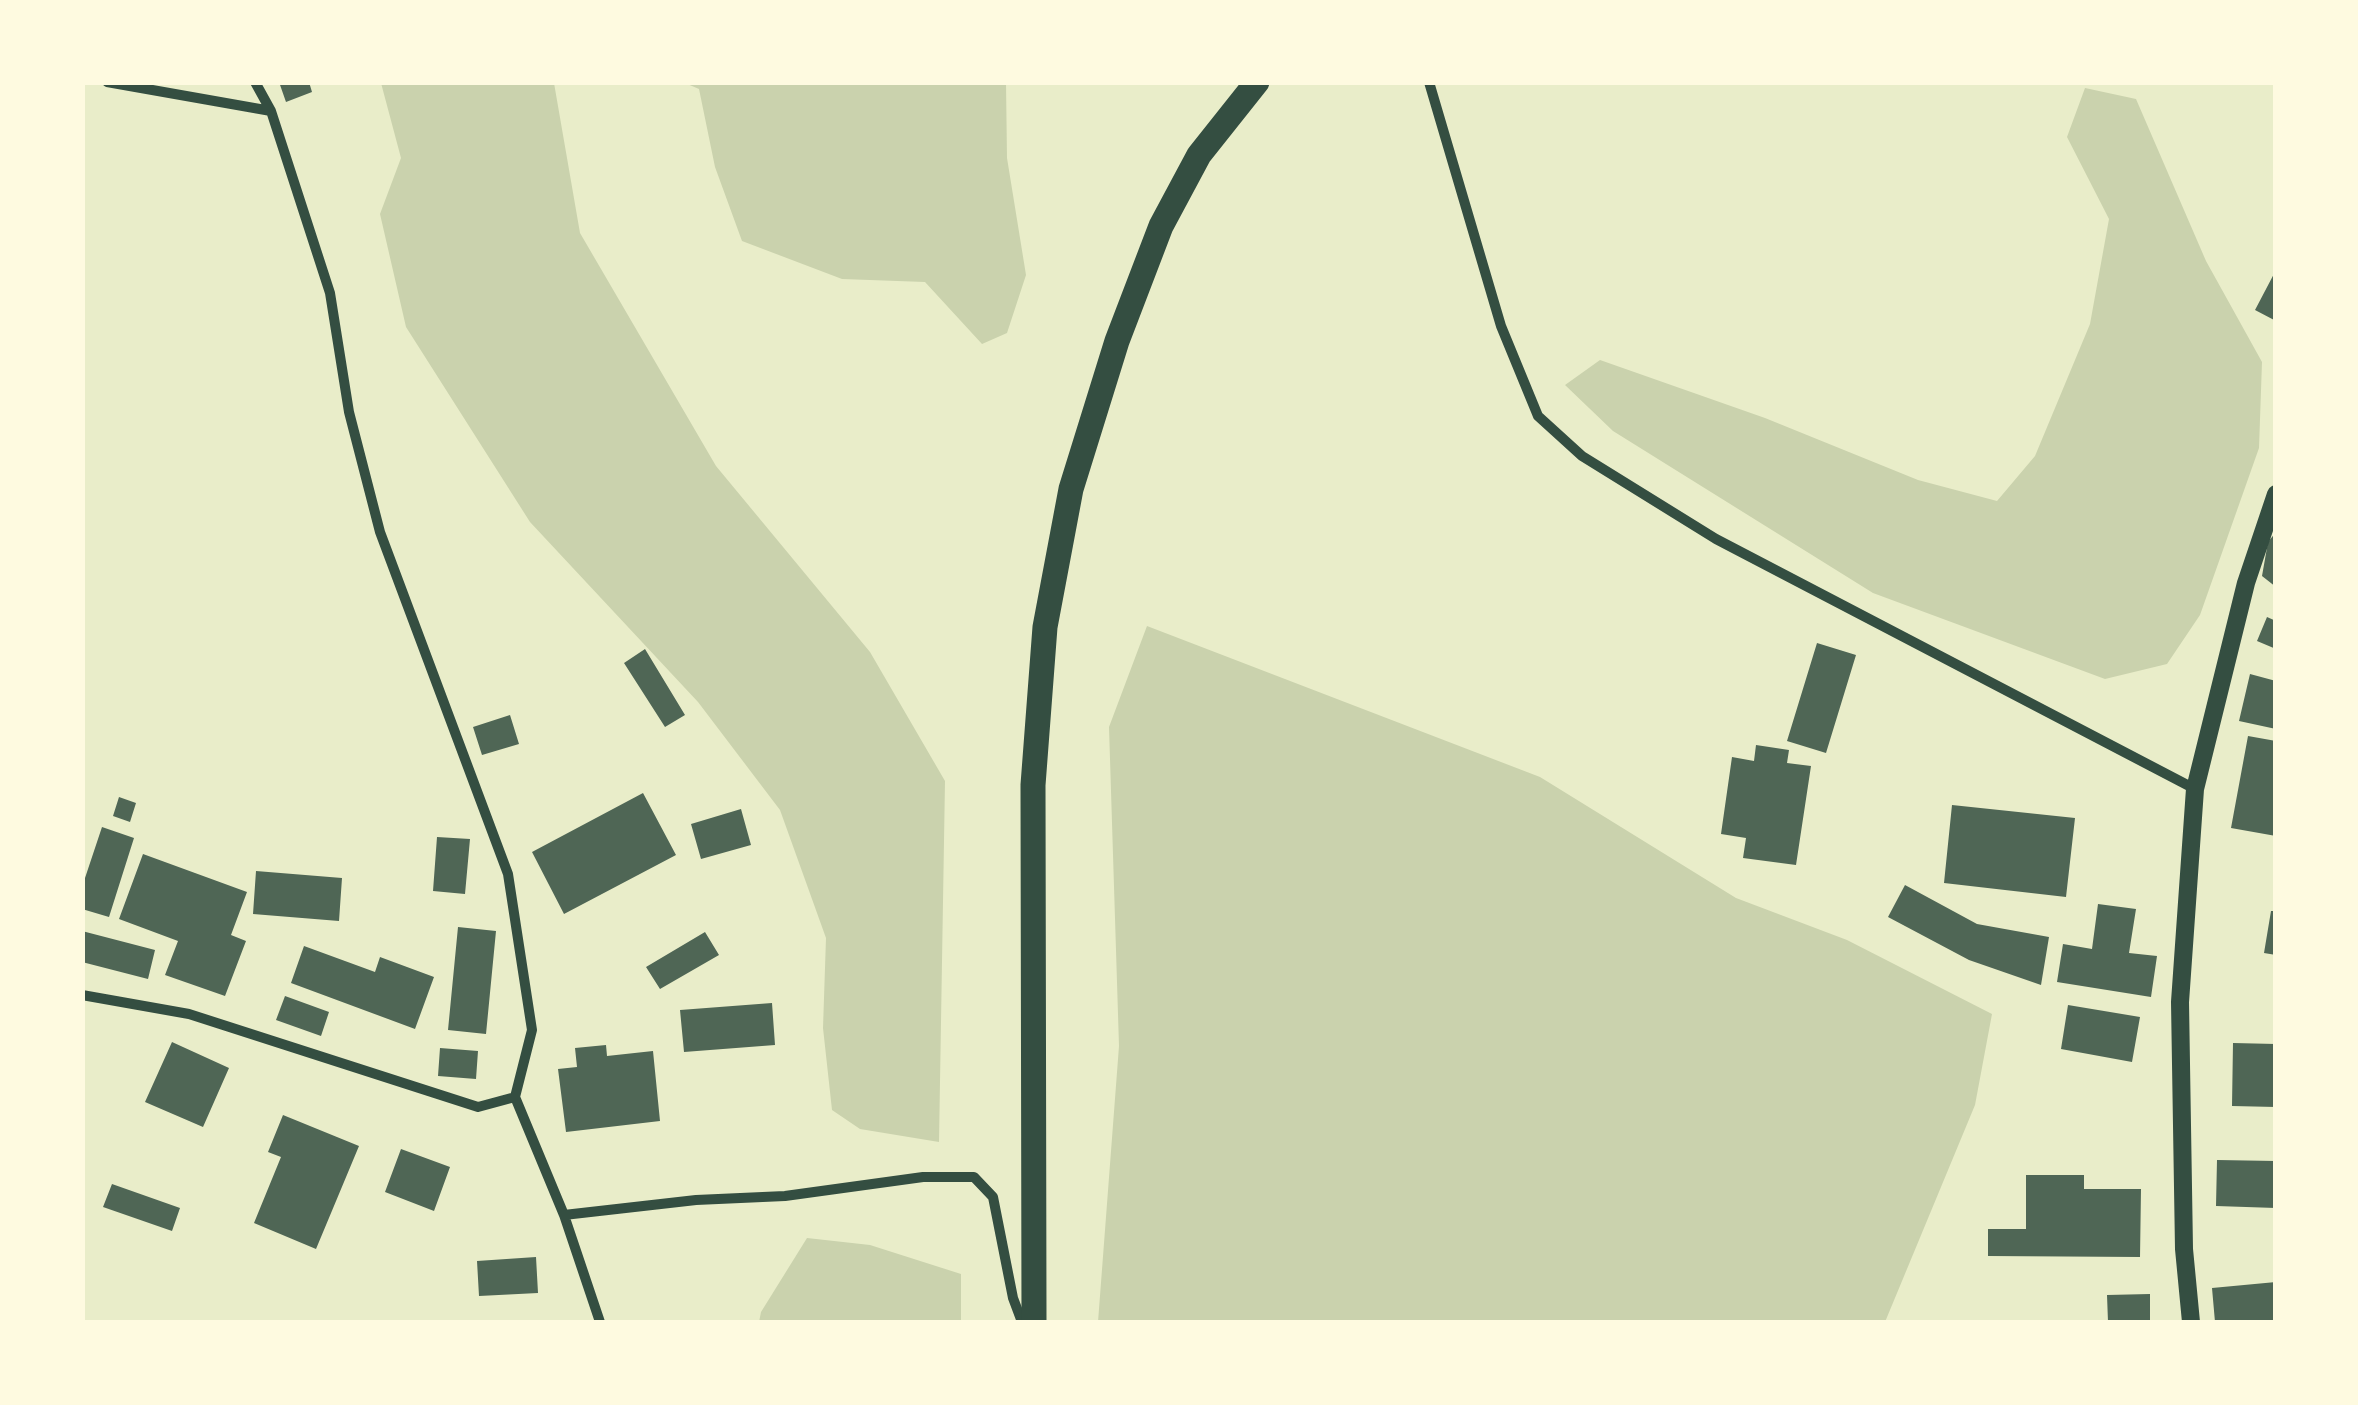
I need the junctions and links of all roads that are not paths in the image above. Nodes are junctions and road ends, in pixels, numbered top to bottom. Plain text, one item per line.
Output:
1 (107, 82) edge
2 (255, 82) edge
3 (1257, 82) edge
4 (1429, 82) edge
5 (271, 112) junction
6 (2276, 494) edge
7 (2195, 790) junction
8 (82, 995) edge
9 (515, 1097) junction
10 (564, 1215) junction
11 (600, 1322) edge
12 (1022, 1322) edge
13 (1034, 1322) edge
14 (2191, 1322) edge

1 - 5 street
2 - 5 street
3 - 13 main road
4 - 7 street
5 - 9 street
6 - 7 street
7 - 14 street
8 - 9 street
9 - 10 street
10 - 11 street
10 - 12 street

